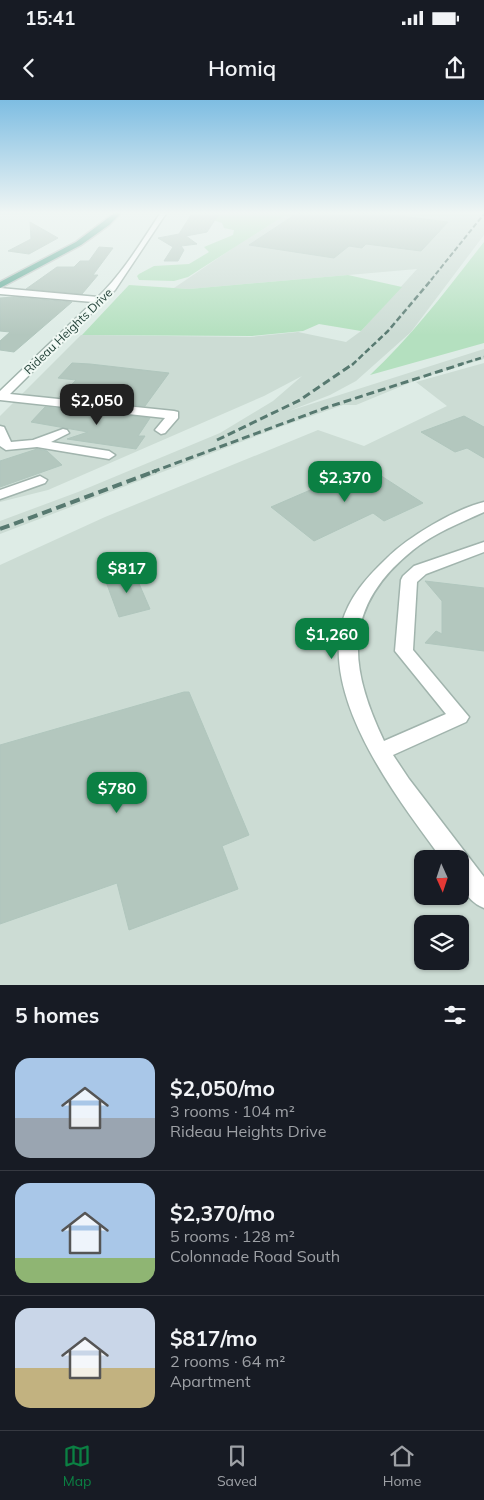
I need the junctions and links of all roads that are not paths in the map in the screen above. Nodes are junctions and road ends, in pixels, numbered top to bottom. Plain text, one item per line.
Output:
1 (59, 253) edge
2 (137, 253) edge
3 (0, 285) edge
4 (0, 291) edge
5 (101, 300) junction
6 (0, 397) edge
7 (0, 430) edge
8 (161, 430) dead end
9 (62, 433) dead end
10 (37, 443) junction
11 (3, 447) edge
12 (110, 456) dead end
13 (40, 480) dead end
14 (0, 496) edge
15 (480, 514) edge
16 (484, 546) edge
17 (379, 752) junction
18 (449, 850) edge
19 (469, 876) edge
20 (484, 896) edge

1 - 3 main road
2 - 5 street, Rideau Heights Drive
4 - 5 street
5 - 6 street, Rideau Heights Drive
6 - 8 street
7 - 11 street
9 - 10 street
10 - 11 street
10 - 12 street
13 - 14 street
15 - 17 street
16 - 17 street
17 - 18 street
19 - 20 street

